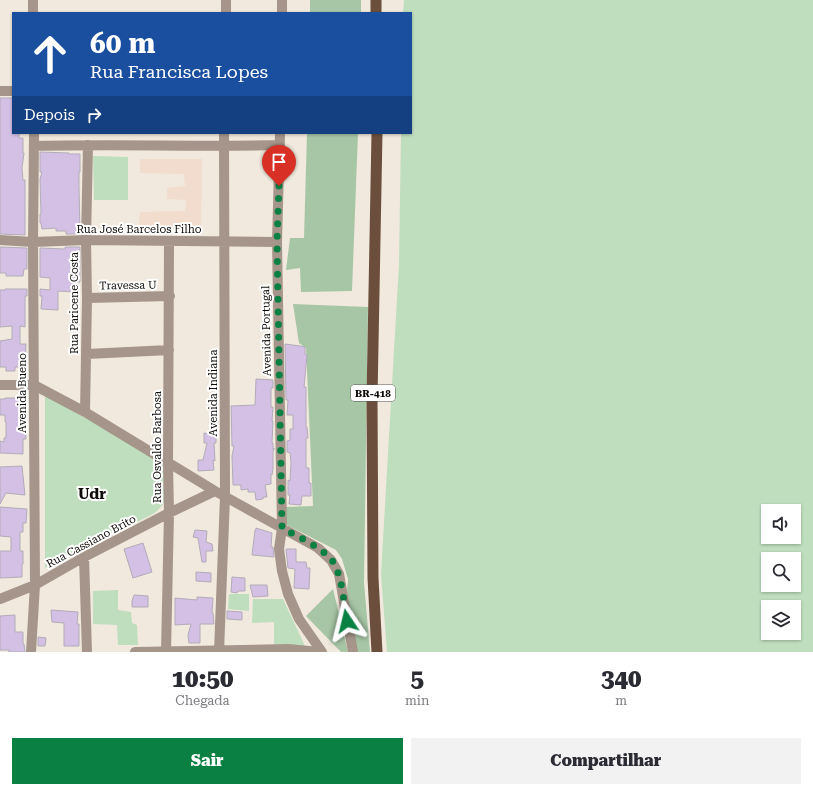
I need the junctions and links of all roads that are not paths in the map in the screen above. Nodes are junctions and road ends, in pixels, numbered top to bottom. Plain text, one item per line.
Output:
1 (34, 0) edge
2 (226, 0) edge
3 (282, 0) edge
4 (376, 0) edge
5 (33, 12) edge
6 (226, 12) edge
7 (282, 12) edge
8 (376, 12) edge
9 (0, 91) edge
10 (12, 91) edge
11 (34, 134) edge
12 (224, 134) edge
13 (280, 134) edge
14 (377, 134) edge
15 (88, 145) junction
16 (280, 145) junction
17 (34, 146) junction
18 (224, 146) junction
19 (0, 240) edge
20 (86, 240) junction
21 (33, 242) junction
22 (169, 242) junction
23 (225, 242) junction
24 (277, 242) junction
25 (170, 296) junction
26 (87, 298) junction
27 (169, 350) junction
28 (87, 354) junction
29 (0, 385) edge
30 (34, 385) junction
31 (85, 412) junction
32 (168, 462) junction
33 (215, 491) junction
34 (225, 497) junction
35 (169, 513) junction
36 (282, 528) junction
37 (84, 557) junction
38 (35, 585) junction
39 (0, 599) edge
40 (166, 651) edge
41 (31, 652) edge
42 (88, 652) edge
43 (135, 652) edge
44 (219, 652) edge
45 (314, 652) edge
46 (322, 652) edge
47 (353, 652) edge
48 (377, 652) edge

1 - 5 street
2 - 6 street
3 - 7 street
4 - 8 main road
9 - 10 street
11 - 17 street, Avenida Bueno
12 - 18 street, Avenida Indiana
13 - 16 street, Avenida Portugal
14 - 48 main road, BR-418
15 - 17 street
15 - 18 street
15 - 20 street, Rua Paricene Costa
16 - 18 street
16 - 24 street, Avenida Portugal
17 - 21 street, Avenida Bueno
18 - 23 street, Avenida Indiana
19 - 21 street, Rua José Barcelos Filho
20 - 21 street, Rua José Barcelos Filho
20 - 22 street, Rua José Barcelos Filho
20 - 26 street, Rua Paricene Costa
21 - 30 street, Avenida Bueno
22 - 23 street, Rua José Barcelos Filho
22 - 25 street, Rua Osvaldo Barbosa
23 - 24 street, Rua José Barcelos Filho
23 - 34 street, Avenida Indiana
24 - 36 street, Avenida Portugal
25 - 26 street, Travessa U
25 - 27 street, Rua Osvaldo Barbosa
26 - 28 street, Rua Paricene Costa
27 - 28 street
27 - 32 street, Rua Osvaldo Barbosa
28 - 31 street, Rua Paricene Costa
29 - 30 street
30 - 31 street
30 - 38 street, Avenida Bueno
31 - 32 street
32 - 33 street
32 - 35 street, Rua Osvaldo Barbosa
33 - 34 street
33 - 35 street, Rua Cassiano Brito
34 - 36 street
34 - 44 street, Avenida Indiana
35 - 37 street, Rua Cassiano Brito
35 - 40 street, Rua Osvaldo Barbosa
36 - 46 street, Avenida Portugal
36 - 47 street
37 - 38 street, Rua Cassiano Brito
37 - 42 street
38 - 39 street, Rua Cassiano Brito
38 - 41 street, Avenida Bueno
40 - 43 street
40 - 44 street
44 - 45 street

